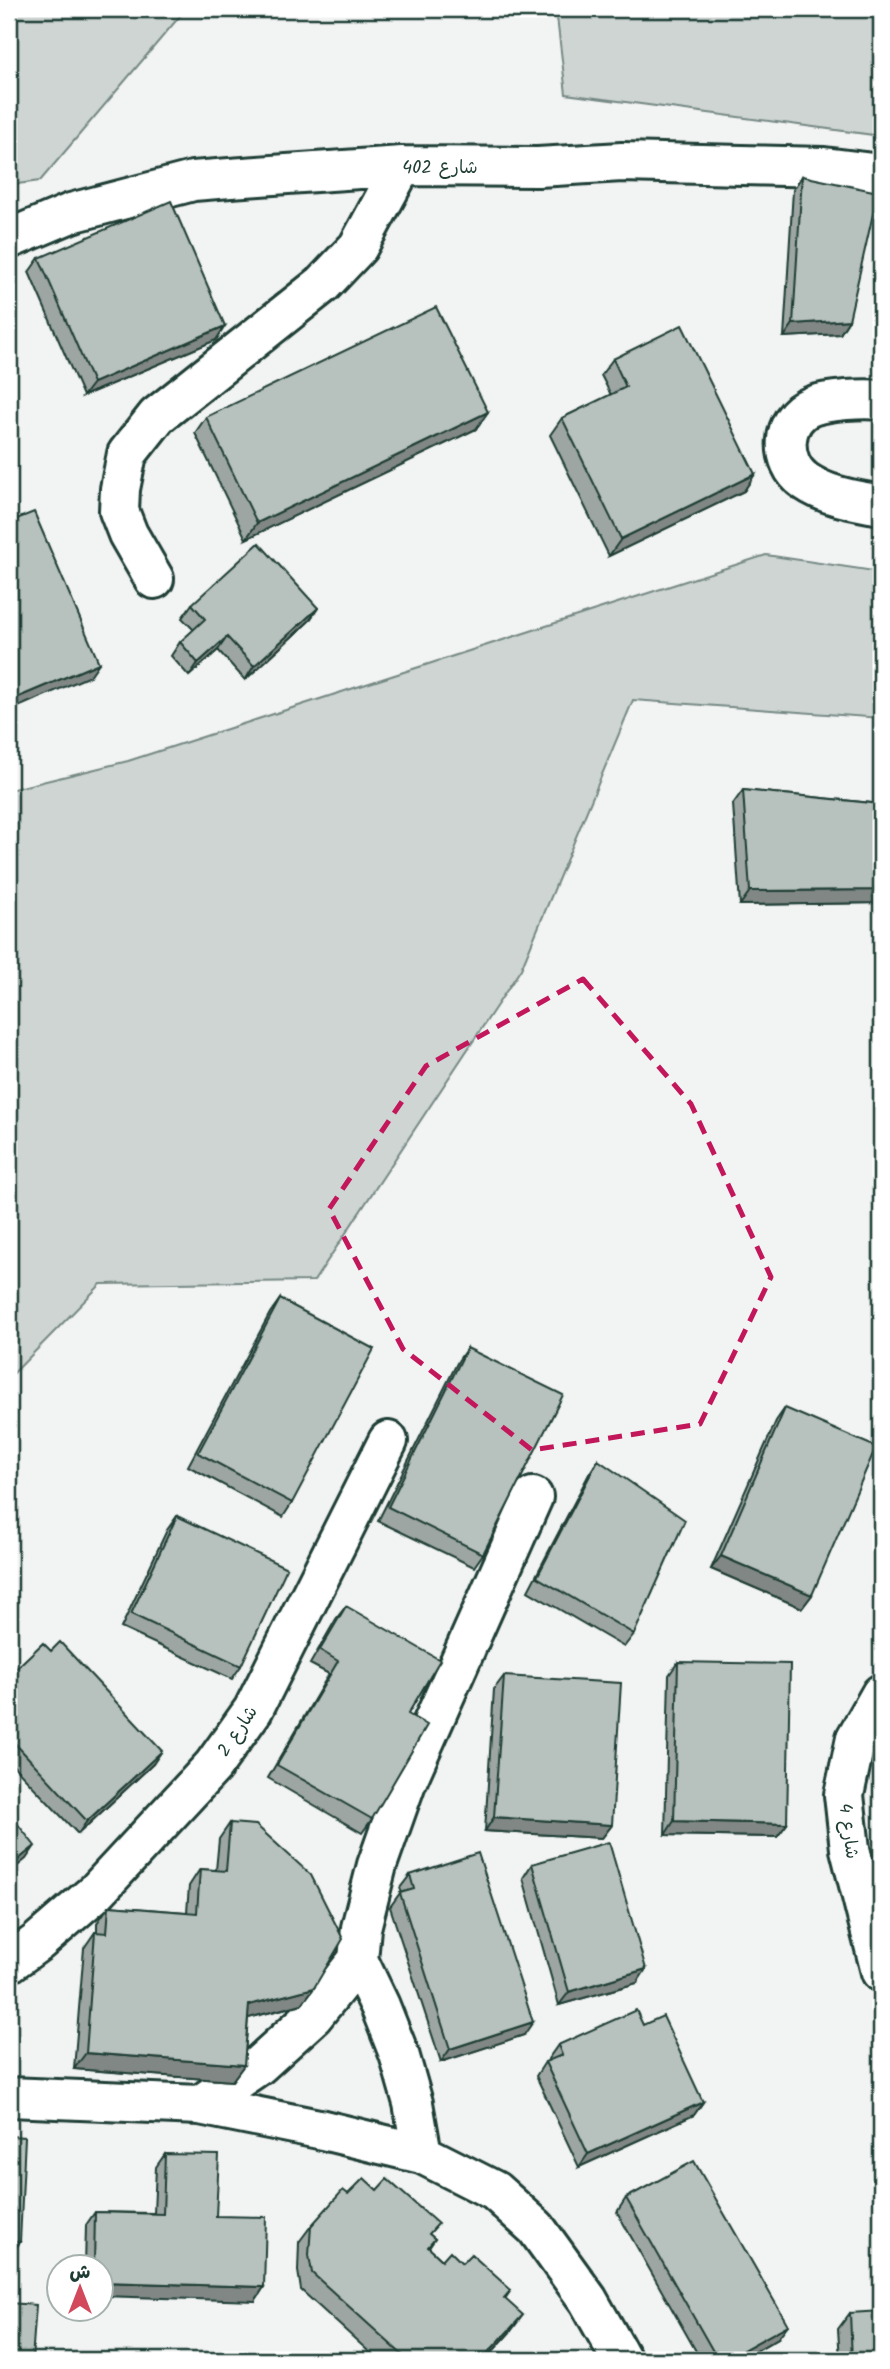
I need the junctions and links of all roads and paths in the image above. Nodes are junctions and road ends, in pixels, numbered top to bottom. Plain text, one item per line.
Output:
1 (402, 166) junction
2 (881, 174) edge
3 (9, 239) edge
4 (881, 400) edge
5 (881, 505) edge
6 (154, 579) dead end
7 (387, 1441) dead end
8 (533, 1497) dead end
9 (881, 1694) edge
10 (358, 1960) junction
11 (9, 1963) edge
12 (881, 1972) edge
13 (9, 2097) edge
14 (200, 2105) junction
15 (422, 2154) junction
16 (622, 2360) edge

1 - 2 street, شارع 402
1 - 3 street, شارع 402
1 - 6 street
4 - 5 street
7 - 11 street, شارع 2
8 - 10 street
9 - 12 street, شارع 4
10 - 14 street
10 - 15 street
13 - 14 street
14 - 15 street
15 - 16 street

